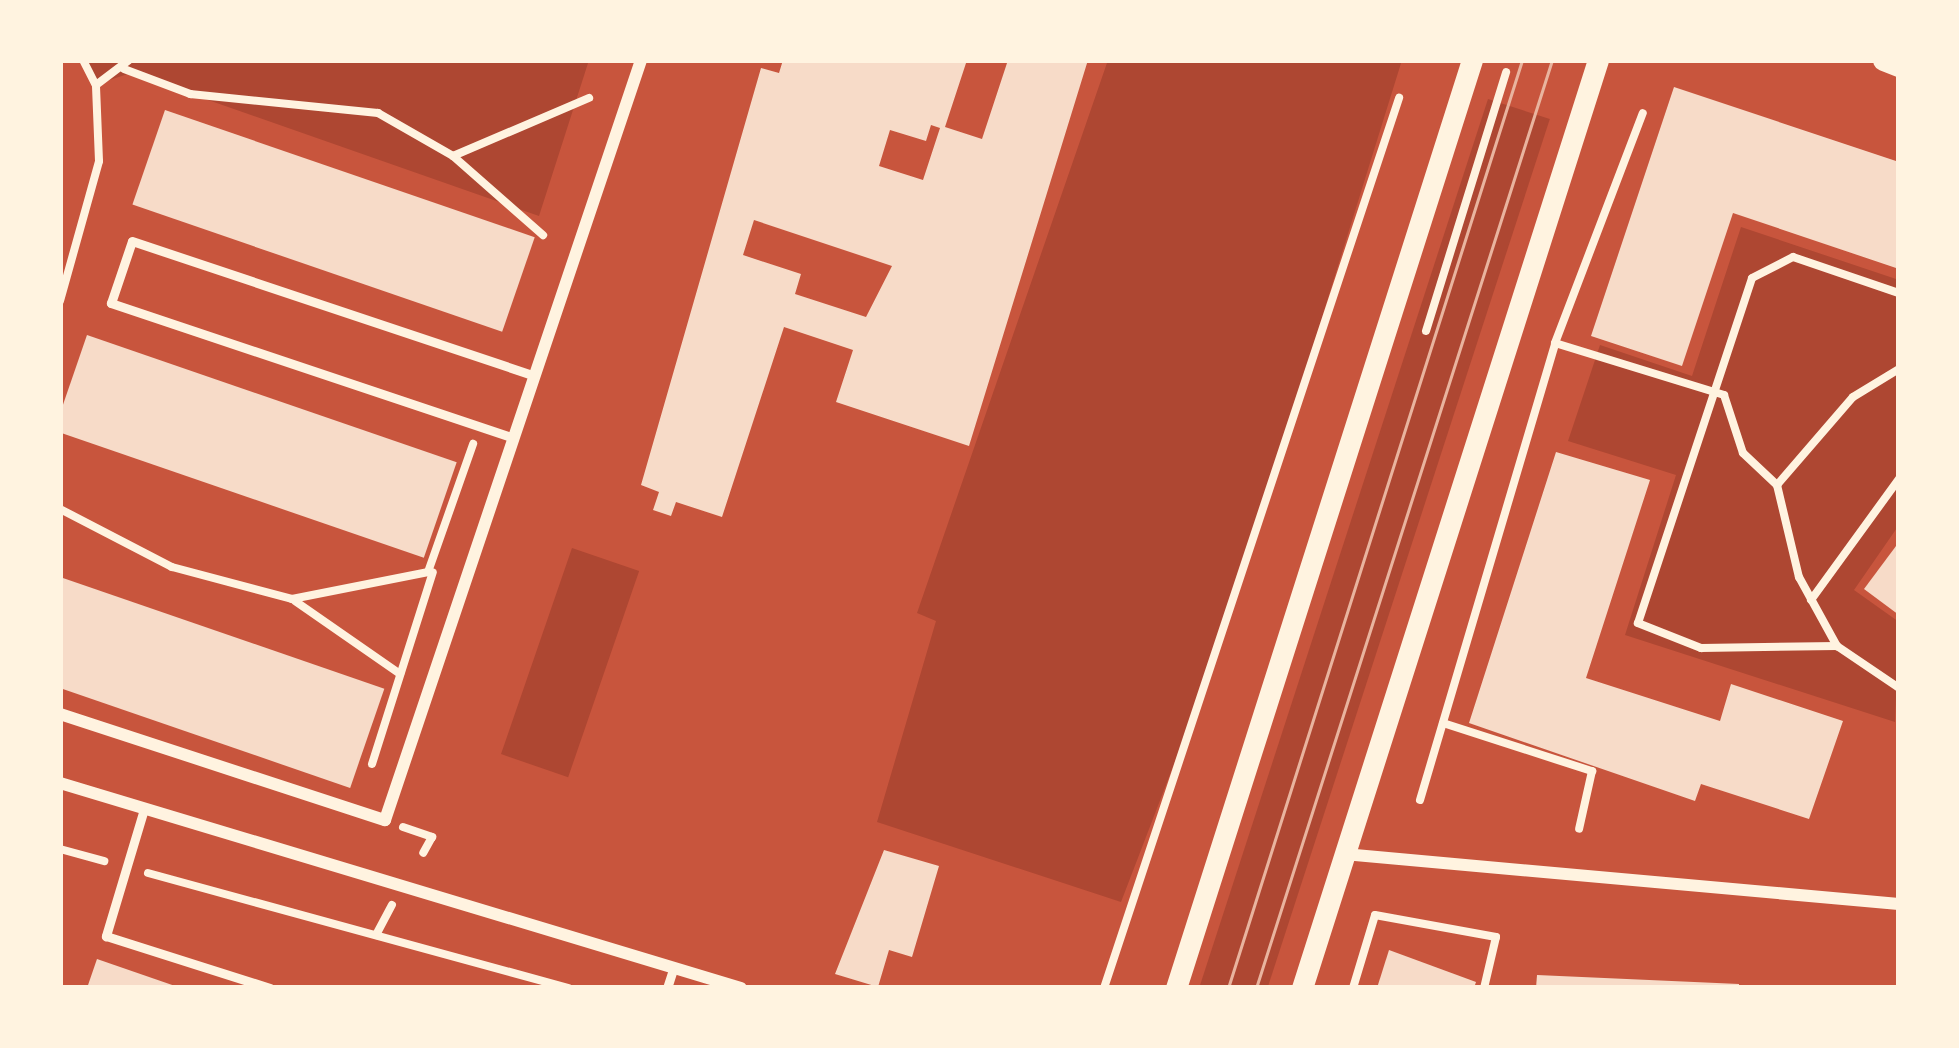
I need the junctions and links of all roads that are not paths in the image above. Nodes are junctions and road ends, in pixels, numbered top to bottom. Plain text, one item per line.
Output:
1 (640, 60) edge
2 (1472, 60) edge
3 (1598, 60) edge
4 (1882, 60) edge
5 (1899, 65) edge
6 (532, 375) junction
7 (511, 436) junction
8 (60, 714) edge
9 (60, 783) edge
10 (144, 809) junction
11 (1344, 854) junction
12 (1899, 904) edge
13 (673, 969) junction
14 (270, 988) edge
15 (667, 988) edge
16 (741, 988) edge
17 (1176, 988) edge
18 (1302, 988) edge

1 - 6 street
2 - 17 street
3 - 11 street
4 - 5 street
6 - 7 street
6 - 7 lane
7 - 8 street
9 - 10 street
10 - 13 street
10 - 14 lane
11 - 12 street
11 - 18 street
13 - 15 lane
13 - 16 street

